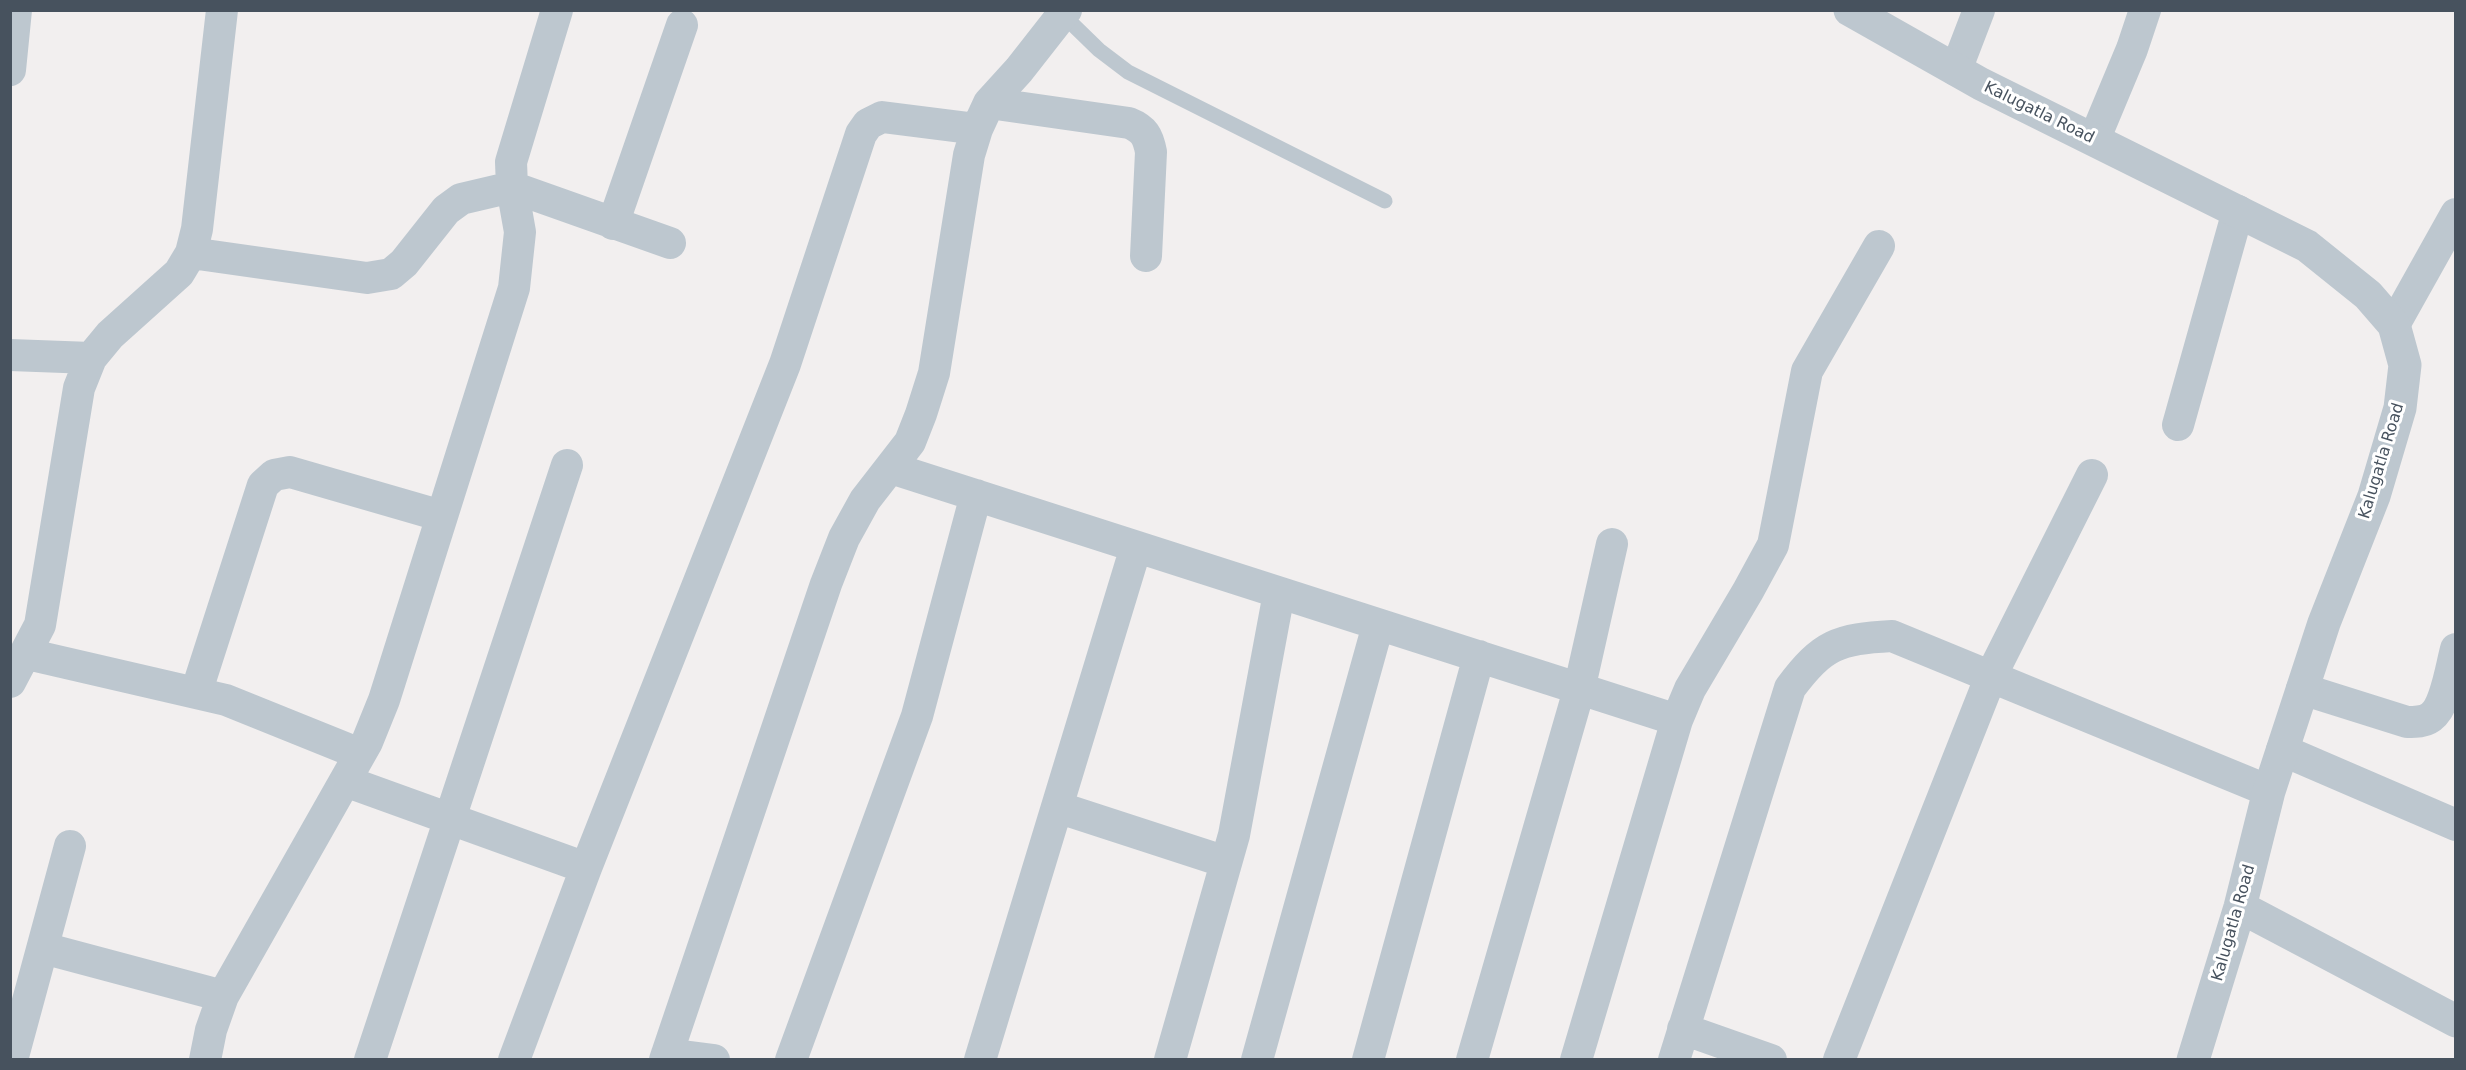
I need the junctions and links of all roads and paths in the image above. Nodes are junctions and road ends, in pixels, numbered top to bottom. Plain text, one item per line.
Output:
1 (16, 10) edge
2 (222, 10) edge
3 (558, 10) edge
4 (1850, 10) edge
5 (1979, 10) edge
6 (2145, 10) edge
7 (1065, 13) edge
8 (682, 25) dead end
9 (10, 70) edge
10 (1956, 70) junction
11 (983, 116) junction
12 (2094, 141) junction
13 (512, 187) junction
14 (1385, 201) dead end
15 (2238, 211) junction
16 (2456, 214) edge
17 (613, 224) junction
18 (670, 243) dead end
19 (1879, 246) dead end
20 (191, 253) junction
21 (1146, 256) dead end
22 (2394, 325) junction
23 (10, 355) edge
24 (91, 358) junction
25 (2178, 425) dead end
26 (567, 465) dead end
27 (891, 468) junction
28 (2092, 475) dead end
29 (976, 495) junction
30 (442, 516) junction
31 (1612, 544) dead end
32 (1136, 547) junction
33 (1279, 593) junction
34 (1377, 625) junction
35 (2456, 649) edge
36 (27, 654) junction
37 (1479, 657) junction
38 (1990, 676) junction
39 (10, 682) edge
40 (2302, 689) junction
41 (1579, 690) junction
42 (196, 693) junction
43 (2449, 700) edge
44 (1677, 720) junction
45 (2282, 750) junction
46 (360, 754) junction
47 (345, 781) junction
48 (2269, 791) junction
49 (1057, 807) junction
50 (449, 819) junction
51 (2456, 825) edge
52 (70, 846) dead end
53 (1226, 862) junction
54 (586, 868) junction
55 (2240, 907) junction
56 (43, 948) junction
57 (223, 996) junction
58 (2456, 1021) edge
59 (1683, 1029) junction
60 (666, 1057) edge
61 (12, 1059) edge
62 (205, 1059) edge
63 (370, 1059) edge
64 (514, 1059) edge
65 (714, 1059) edge
66 (791, 1059) edge
67 (980, 1059) edge
68 (1170, 1059) edge
69 (1257, 1059) edge
70 (1368, 1059) edge
71 (1472, 1059) edge
72 (1576, 1059) edge
73 (1674, 1059) edge
74 (1765, 1059) edge
75 (1839, 1059) edge
76 (2193, 1059) edge

1 - 9 street
2 - 20 street
3 - 13 street
4 - 10 street, Kalugatla Road
5 - 10 street
6 - 12 street
7 - 11 street
7 - 14 lane
8 - 17 street
10 - 12 street, Kalugatla Road
11 - 21 street
11 - 27 street
11 - 54 street
12 - 15 street, Kalugatla Road
13 - 17 street
13 - 20 street
13 - 30 street
15 - 22 street, Kalugatla Road
15 - 25 street
16 - 22 street
17 - 18 street
19 - 44 street
20 - 24 street
22 - 40 street, Kalugatla Road
23 - 24 street
24 - 36 street
26 - 50 street
27 - 29 street
27 - 60 street
28 - 38 street
29 - 32 street
29 - 66 street
30 - 42 street
30 - 46 street
31 - 41 street
32 - 33 street
32 - 49 street
33 - 34 street
33 - 53 street
34 - 37 street
34 - 69 street
35 - 43 street
36 - 39 street
36 - 42 street
37 - 41 street
37 - 70 street
38 - 48 street
38 - 59 street
38 - 75 street
40 - 43 street
40 - 45 street, Kalugatla Road
41 - 44 street
41 - 71 street
42 - 46 street
44 - 72 street
45 - 48 street, Kalugatla Road
45 - 51 street
46 - 47 street
47 - 50 street
47 - 57 street
48 - 55 street, Kalugatla Road
49 - 53 street
49 - 67 street
50 - 54 street
50 - 63 street
52 - 56 street
53 - 68 street
54 - 64 street
55 - 58 street
55 - 76 street, Kalugatla Road
56 - 57 street
56 - 61 street
57 - 62 street
59 - 73 street
59 - 74 street
60 - 65 street

